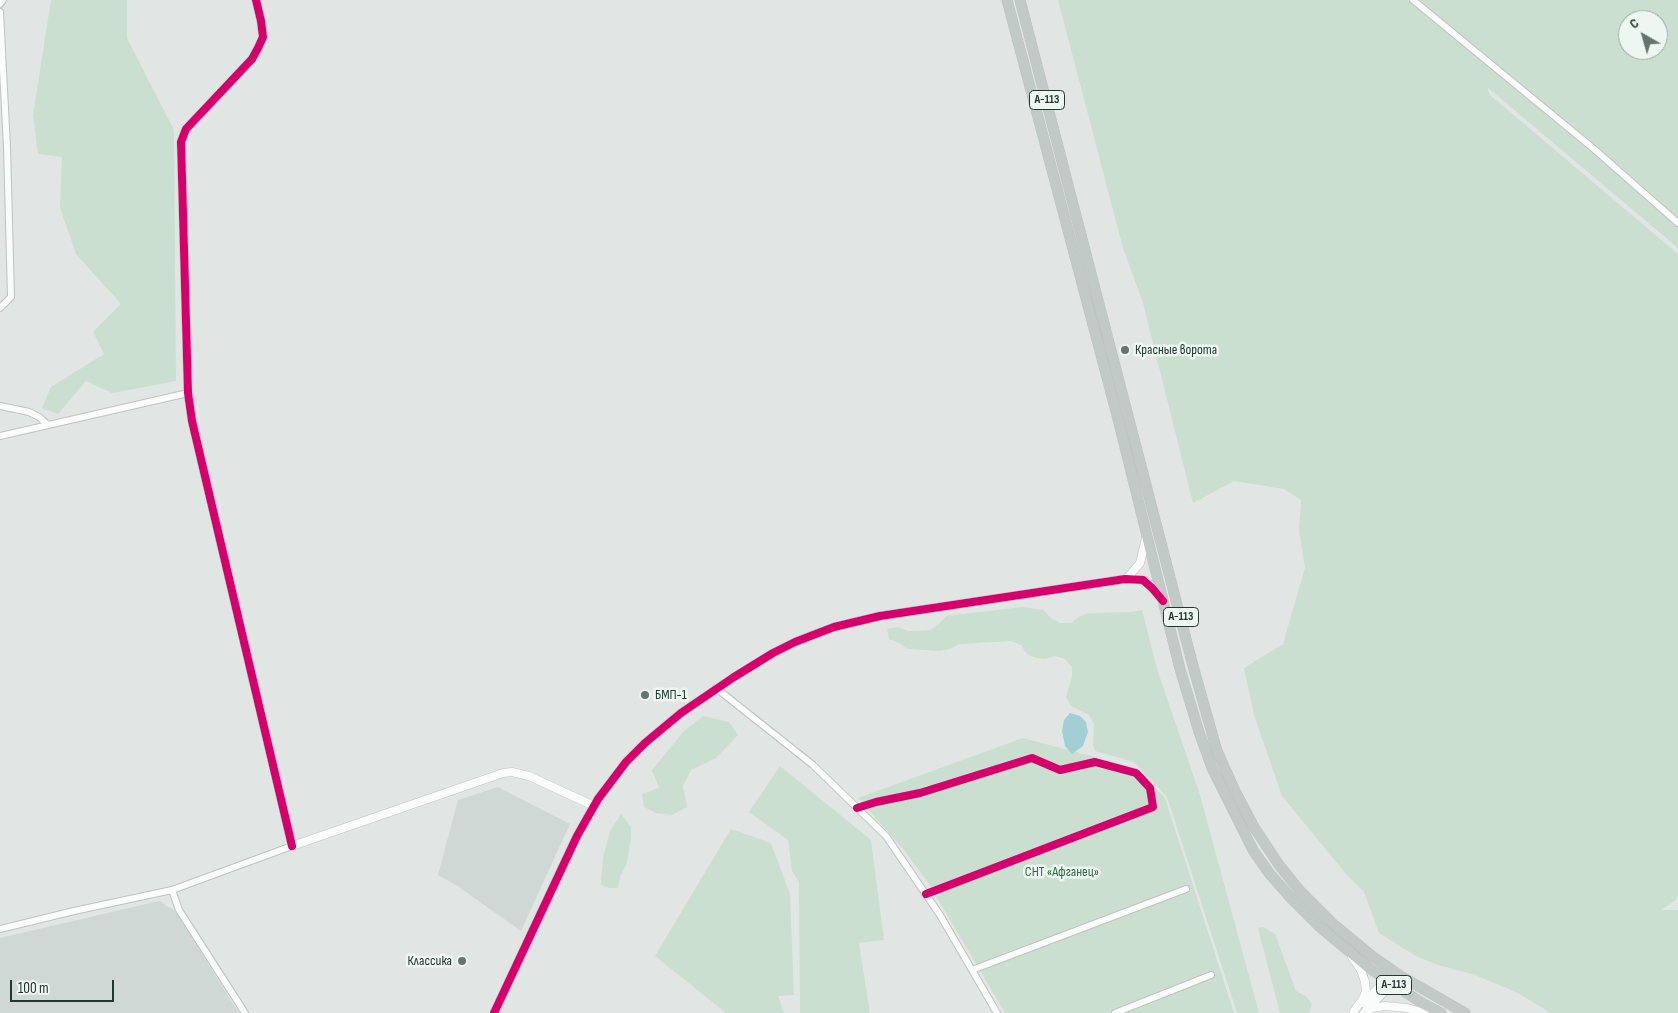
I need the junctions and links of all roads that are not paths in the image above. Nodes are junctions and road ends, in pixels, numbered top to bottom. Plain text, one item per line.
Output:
1 (3, 0) edge
2 (256, 0) edge
3 (1007, 0) edge
4 (1020, 0) edge
5 (1413, 0) edge
6 (0, 4) edge
7 (0, 12) edge
8 (1678, 223) edge
9 (0, 308) edge
10 (188, 393) junction
11 (0, 406) edge
12 (48, 426) junction
13 (0, 436) edge
14 (1147, 536) junction
15 (1124, 579) junction
16 (1163, 601) junction
17 (716, 688) junction
18 (594, 806) junction
19 (857, 808) junction
20 (292, 846) junction
21 (1186, 889) dead end
22 (172, 890) junction
23 (926, 894) junction
24 (0, 929) edge
25 (1350, 953) junction
26 (972, 970) junction
27 (1211, 975) dead end
28 (1393, 980) junction
29 (1358, 1012) edge
30 (244, 1013) edge
31 (494, 1013) edge
32 (997, 1013) edge
33 (1115, 1013) edge
34 (1426, 1013) edge
35 (1440, 1013) edge
36 (1465, 1013) edge

1 - 6 street
2 - 10 street
3 - 14 highway, А-113
4 - 28 highway, А-113
5 - 8 street
7 - 9 street
10 - 12 street
10 - 20 street
11 - 12 street
12 - 13 street
14 - 15 street
14 - 16 highway, А-113
15 - 16 street
15 - 17 street
16 - 25 highway, А-113
17 - 18 street
17 - 19 street
18 - 20 street
18 - 31 street
19 - 23 street
19 - 23 street
20 - 22 street
21 - 26 street
22 - 24 street
22 - 30 street
23 - 26 street
25 - 28 highway, А-113
25 - 29 street
26 - 32 street
27 - 33 street
28 - 29 street
28 - 35 highway, А-113
28 - 36 highway, А-113
29 - 34 street

